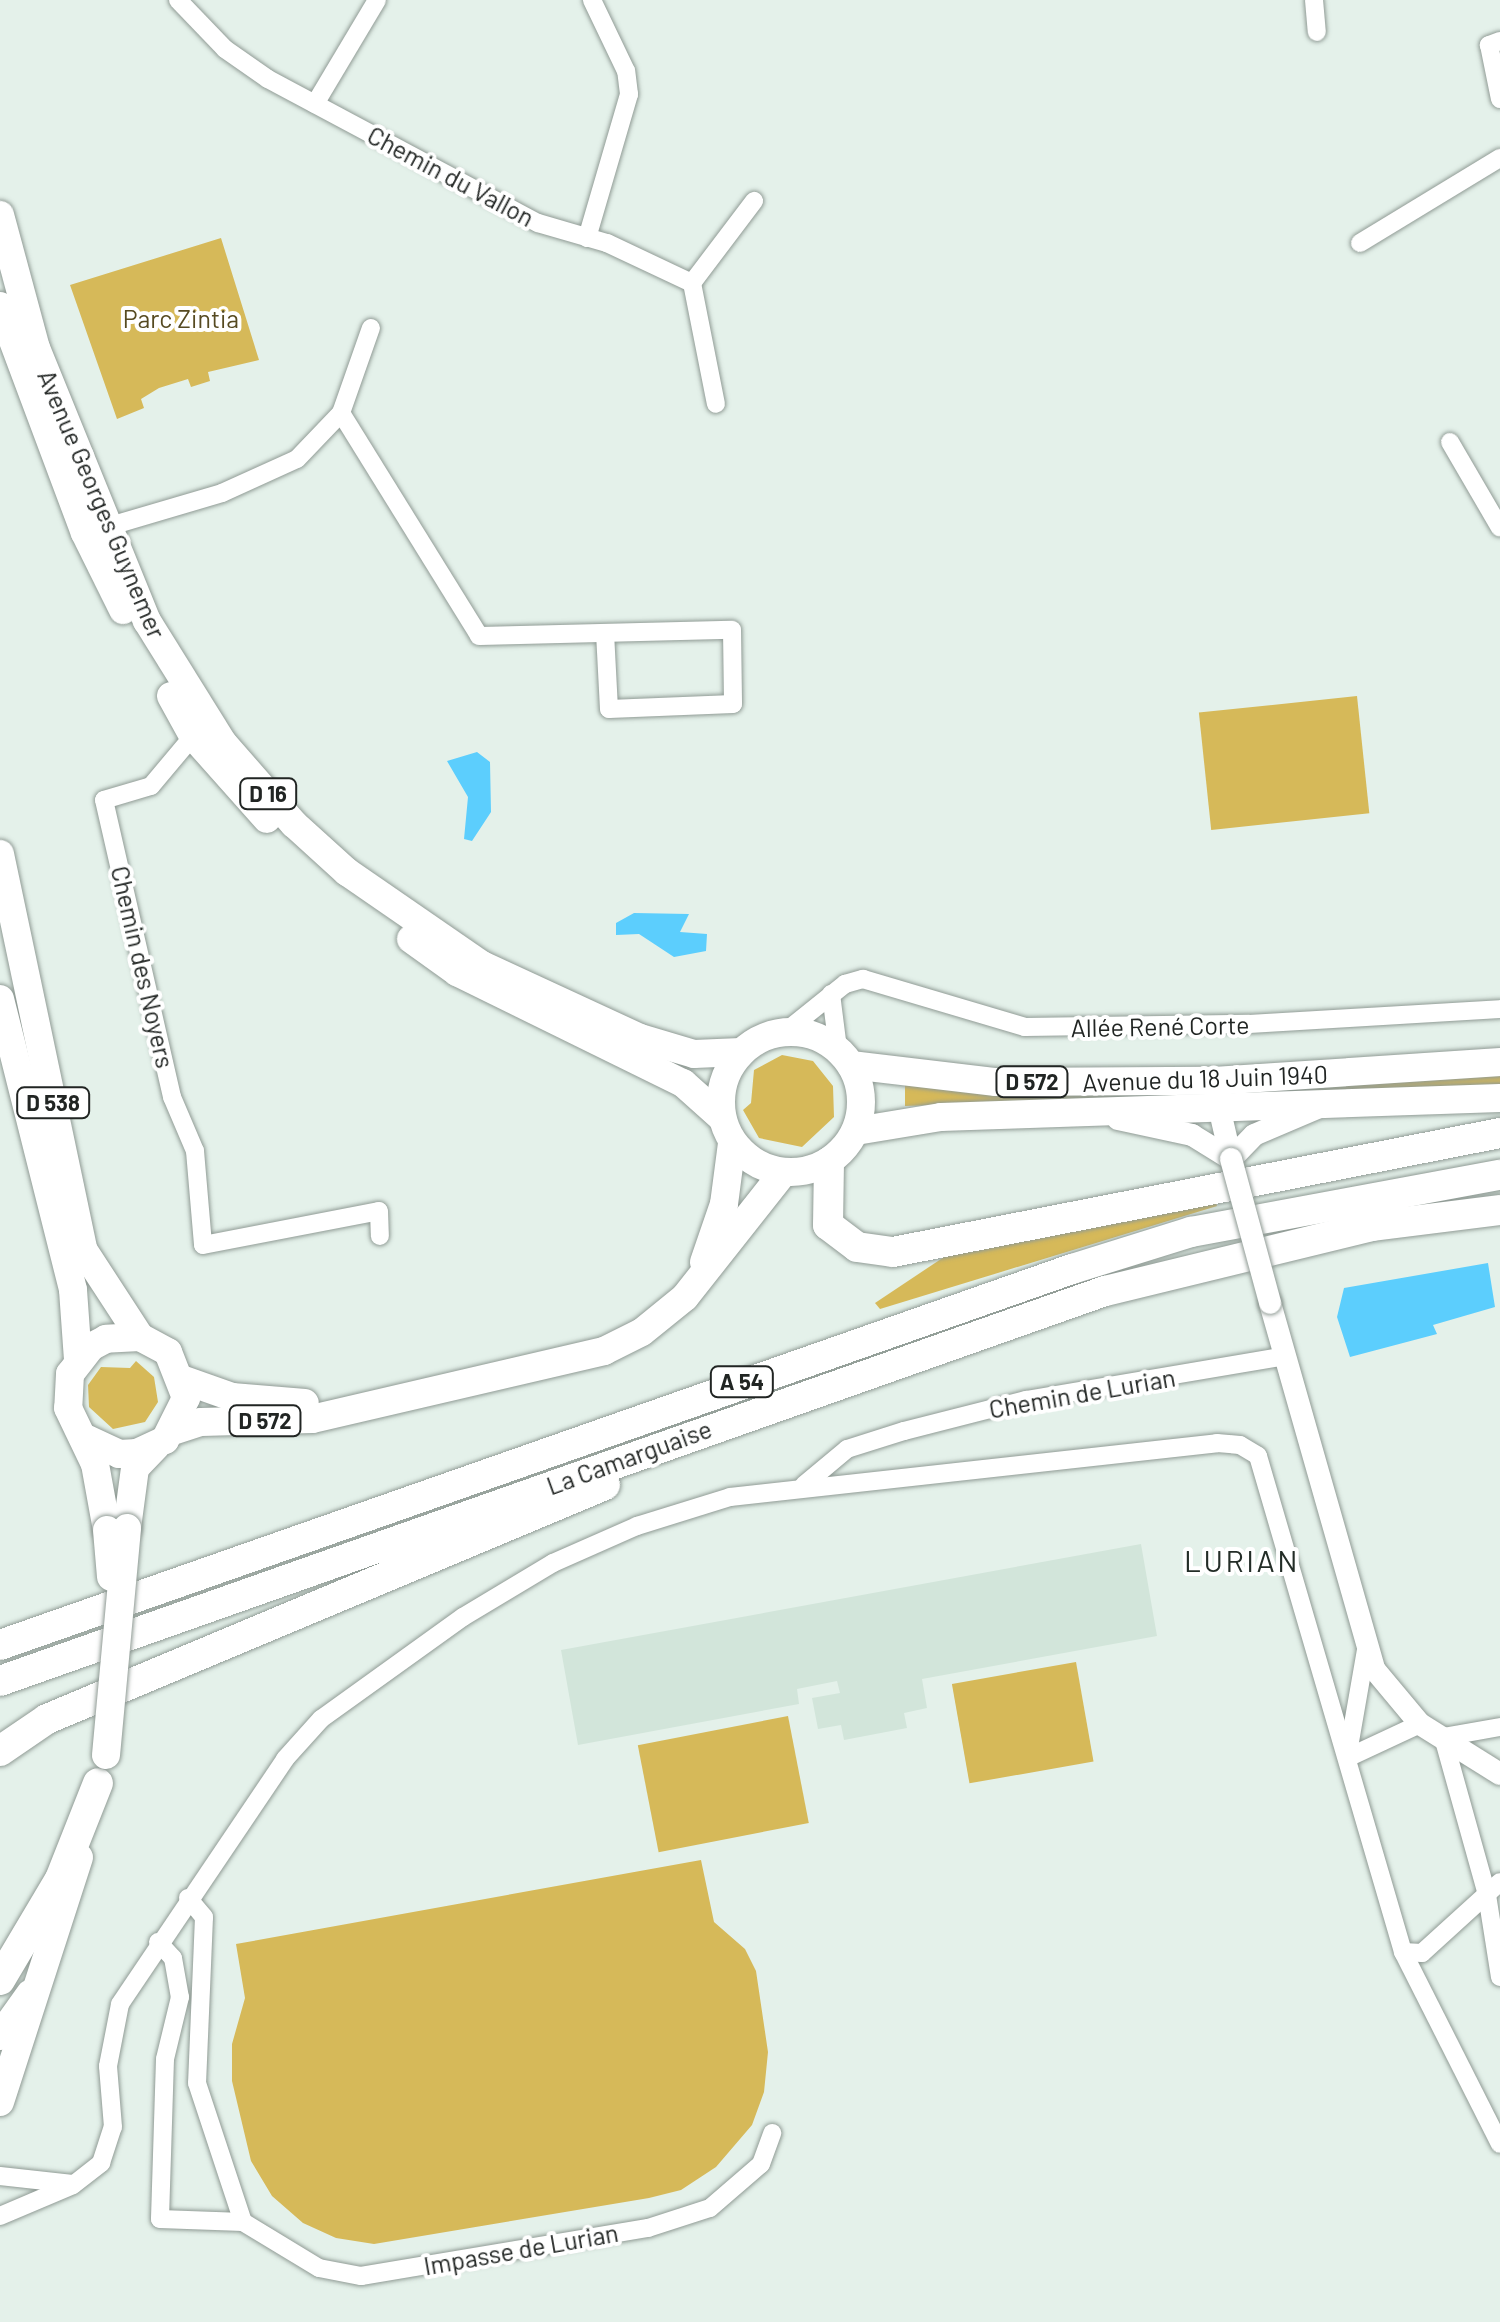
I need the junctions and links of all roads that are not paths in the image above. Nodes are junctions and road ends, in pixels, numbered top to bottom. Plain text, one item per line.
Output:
1 (178, 0) edge
2 (377, 0) edge
3 (592, 0) edge
4 (1314, 0) edge
5 (1316, 32) dead end
6 (1500, 41) edge
7 (1500, 99) edge
8 (315, 104) junction
9 (1500, 158) edge
10 (754, 200) dead end
11 (0, 214) edge
12 (587, 238) junction
13 (1360, 243) dead end
14 (0, 265) edge
15 (692, 283) junction
16 (0, 306) edge
17 (371, 328) dead end
18 (36, 348) junction
19 (716, 404) dead end
20 (341, 413) junction
21 (1450, 442) dead end
22 (1500, 528) edge
23 (96, 530) junction
24 (605, 633) junction
25 (193, 736) junction
26 (0, 854) edge
27 (831, 994) junction
28 (2, 1008) edge
29 (1500, 1010) edge
30 (37, 1018) junction
31 (786, 1032) junction
32 (740, 1052) junction
33 (844, 1057) junction
34 (1500, 1062) edge
35 (1217, 1095) junction
36 (1500, 1098) edge
37 (1323, 1105) junction
38 (1094, 1114) junction
39 (727, 1130) junction
40 (856, 1130) junction
41 (1500, 1133) edge
42 (1230, 1158) junction
43 (829, 1162) junction
44 (782, 1173) junction
45 (1500, 1175) edge
46 (1500, 1210) edge
47 (380, 1236) dead end
48 (1215, 1263) junction
49 (701, 1276) junction
50 (140, 1337) junction
51 (1286, 1356) junction
52 (78, 1360) junction
53 (184, 1380) junction
54 (356, 1405) junction
55 (85, 1438) junction
56 (164, 1439) junction
57 (804, 1485) junction
58 (117, 1529) junction
59 (0, 1645) edge
60 (1366, 1650) junction
61 (0, 1681) edge
62 (1420, 1724) junction
63 (1500, 1727) edge
64 (1443, 1737) junction
65 (0, 1751) edge
66 (1347, 1758) junction
67 (102, 1769) junction
68 (1500, 1774) edge
69 (1494, 1889) edge
70 (188, 1898) junction
71 (158, 1942) junction
72 (1403, 1952) junction
73 (42, 1976) junction
74 (1500, 1977) edge
75 (0, 1980) edge
76 (0, 2036) edge
77 (0, 2102) edge
78 (772, 2133) dead end
79 (1500, 2144) edge
80 (0, 2176) edge
81 (73, 2184) junction
82 (0, 2216) edge
83 (243, 2222) junction

1 - 8 street, Chemin du Vallon
2 - 8 street
3 - 12 street
4 - 5 street
6 - 7 street
8 - 12 street, Chemin du Vallon
9 - 13 street
10 - 15 street
11 - 18 main road, Avenue Georges Guynemer
12 - 15 street, Chemin du Vallon
14 - 18 street, Avenue Georges Guynemer
15 - 19 street
16 - 23 main road, Avenue Georges Guynemer
17 - 20 street
18 - 23 main road, Avenue Georges Guynemer / D 16
20 - 23 street
20 - 24 street
21 - 22 street
23 - 25 main road, Avenue Georges Guynemer / D 16
23 - 32 main road, Avenue Georges Guynemer / D 16
24 - 24 street
25 - 39 main road, Avenue Georges Guynemer / D 16
25 - 47 street, Chemin des Noyers
26 - 30 main road, D 538
27 - 29 street, Allée René Corte
27 - 31 street
27 - 33 street
28 - 30 main road
28 - 52 main road, D 538
30 - 50 main road, D 538
31 - 32 main road
31 - 33 main road
32 - 39 main road
33 - 35 main road, Avenue du 18 Juin 1940 / D 572
33 - 40 main road
34 - 35 main road, Avenue du 18 Juin 1940 / D 572
35 - 37 main road, Avenue du 18 Juin 1940 / D 572
35 - 38 main road, Avenue du 18 Juin 1940 / D 572
35 - 42 street
36 - 37 main road, Avenue du 18 Juin 1940 / D 572
37 - 42 street
38 - 40 main road, Avenue du 18 Juin 1940 / D 572
38 - 42 street
39 - 44 main road
39 - 49 main road, D 572
40 - 43 main road
41 - 43 highway
42 - 51 street, bridge
43 - 44 main road
44 - 49 main road, D 572
45 - 59 highway, La Camarguaise / A 54
46 - 48 highway, La Camarguaise / A 54
48 - 61 highway, La Camarguaise / A 54
48 - 65 highway
49 - 54 main road, D 572
50 - 52 main road
50 - 53 main road
51 - 57 street, Chemin de Lurian
51 - 60 street
52 - 55 main road
53 - 54 main road, D 572
53 - 56 main road
54 - 56 main road, D 572
55 - 56 main road
55 - 58 main road
56 - 58 main road
57 - 66 street
57 - 70 street
58 - 67 main road, bridge
60 - 62 street
60 - 66 street
62 - 64 street
62 - 66 street
63 - 64 street
64 - 68 street
64 - 69 street
66 - 72 street
67 - 73 main road
67 - 75 highway
69 - 72 street
69 - 74 street
70 - 71 street
70 - 83 street
71 - 81 street
71 - 83 street
72 - 79 street
73 - 76 main road
73 - 77 main road
78 - 83 street, Impasse de Lurian
80 - 81 street
81 - 82 street

